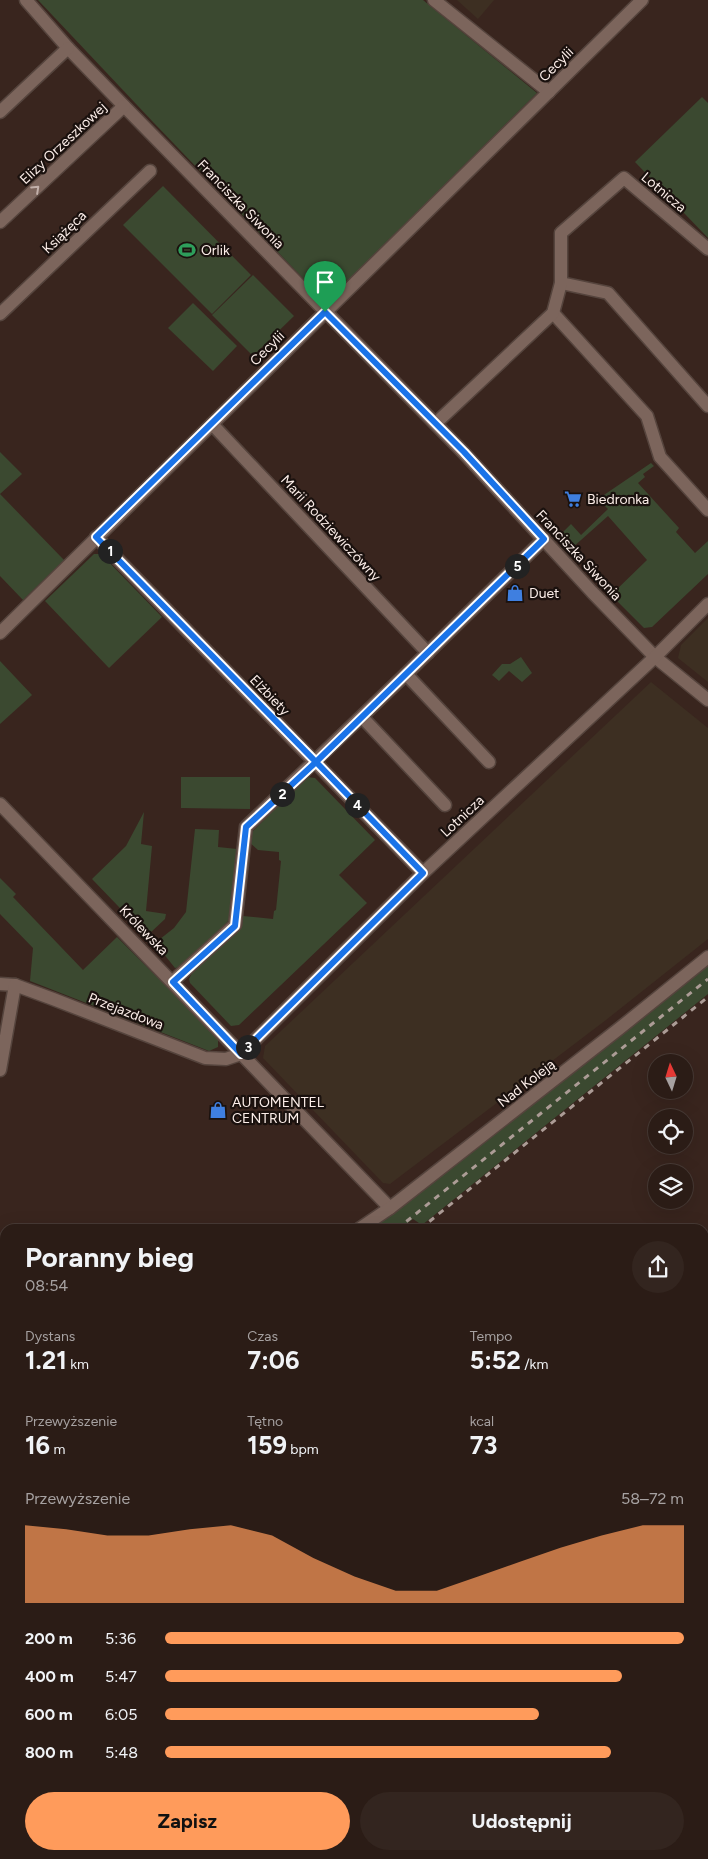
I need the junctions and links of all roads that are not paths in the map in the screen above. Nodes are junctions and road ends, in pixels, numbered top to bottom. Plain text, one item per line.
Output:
1 (26, 0) edge
2 (434, 0) edge
3 (642, 0) edge
4 (68, 48) junction
5 (549, 92) junction
6 (124, 106) junction
7 (0, 112) edge
8 (150, 171) dead end
9 (0, 222) edge
10 (708, 249) edge
11 (561, 283) junction
12 (325, 312) junction
13 (553, 313) junction
14 (0, 314) edge
15 (708, 406) edge
16 (436, 423) junction
17 (212, 424) junction
18 (708, 510) edge
19 (96, 537) junction
20 (544, 539) junction
21 (708, 604) edge
22 (0, 633) edge
23 (428, 653) junction
24 (655, 657) junction
25 (406, 674) junction
26 (708, 700) edge
27 (362, 717) junction
28 (316, 762) junction
29 (489, 762) dead end
30 (0, 804) edge
31 (444, 805) dead end
32 (423, 873) junction
33 (708, 957) edge
34 (173, 982) junction
35 (0, 984) edge
36 (15, 985) junction
37 (241, 1054) junction
38 (0, 1070) edge
39 (390, 1208) junction
40 (366, 1224) edge

1 - 4 street, Franciszka Siwonia
2 - 5 street
3 - 5 street, Cecylii
4 - 6 street, Franciszka Siwonia
4 - 7 street
5 - 12 street, Cecylii
9 -> 6 street, Elizy Orzeszkowej
6 - 12 street, Franciszka Siwonia
8 - 14 street, Książęca
10 - 11 street, Lotnicza
11 - 13 street
11 - 15 street
12 - 16 street, Franciszka Siwonia
12 - 17 street, Cecylii
13 - 16 street
13 - 18 street
16 - 20 street, Franciszka Siwonia
17 - 19 street, Cecylii
17 - 23 street, Marii Rodziewiczówny
19 - 22 street, Cecylii
19 - 28 street, Elżbiety
20 - 23 street
20 - 24 street, Franciszka Siwonia
21 - 24 street, Lotnicza
23 - 25 street
24 - 26 street, Franciszka Siwonia
24 - 32 street, Lotnicza
25 - 27 street
25 - 29 street
27 - 28 street
27 - 31 street
28 - 32 street, Elżbiety
28 - 34 street
30 - 34 street, Królewska
32 - 37 street, Lotnicza
33 - 39 street, Nad Koleją
34 - 37 street, Królewska
35 - 36 street, Przejazdowa
36 - 37 street, Przejazdowa
36 - 38 street
37 - 39 street, Królewska
39 - 40 street, Nad Koleją

